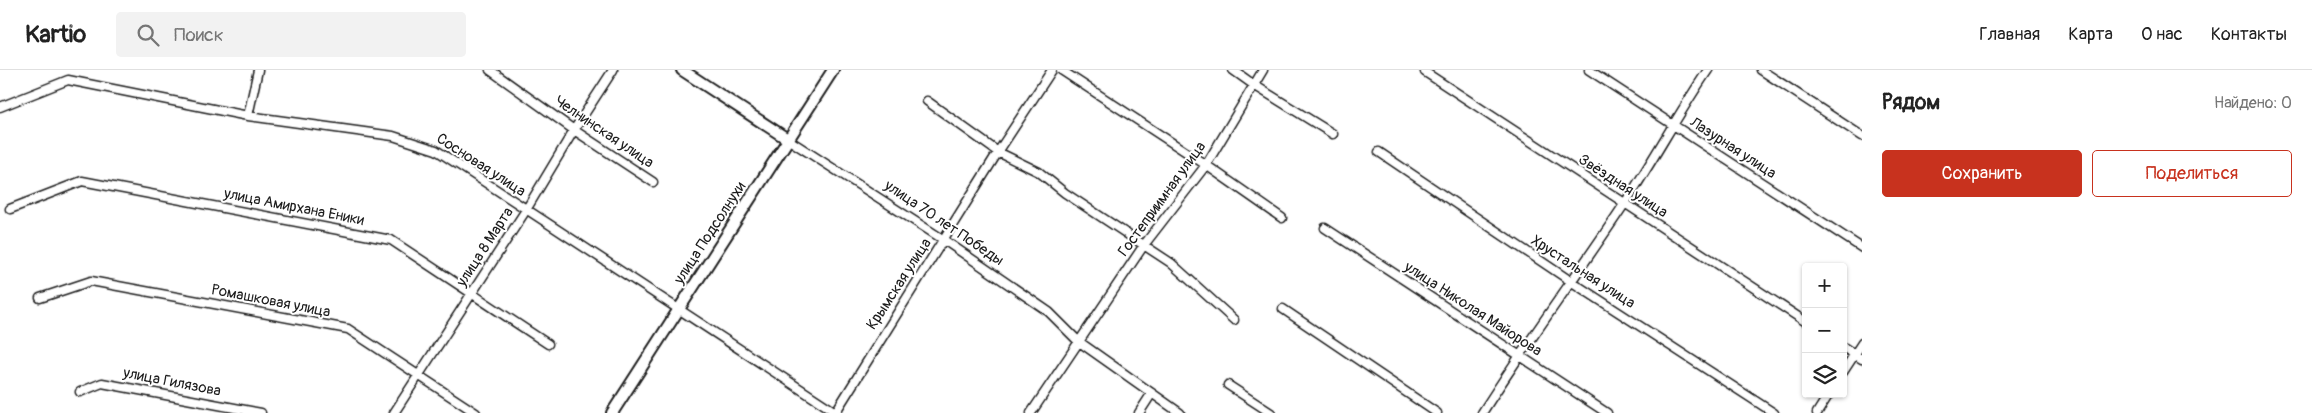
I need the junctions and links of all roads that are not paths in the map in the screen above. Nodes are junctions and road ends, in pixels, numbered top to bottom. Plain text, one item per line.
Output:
1 (258, 70) edge
2 (490, 70) edge
3 (613, 70) edge
4 (682, 70) edge
5 (833, 70) edge
6 (1052, 70) edge
7 (1061, 70) edge
8 (1234, 70) edge
9 (1263, 70) edge
10 (1589, 70) edge
11 (1708, 70) edge
12 (1762, 70) edge
13 (1425, 72) dead end
14 (1254, 85) junction
15 (927, 101) dead end
16 (0, 107) edge
17 (248, 116) junction
18 (1672, 124) junction
19 (574, 130) junction
20 (1333, 134) dead end
21 (1862, 136) edge
22 (789, 140) junction
23 (998, 152) junction
24 (1379, 152) dead end
25 (1206, 165) junction
26 (653, 182) dead end
27 (1625, 204) junction
28 (10, 209) dead end
29 (526, 210) junction
30 (1282, 218) dead end
31 (1325, 228) dead end
32 (944, 240) junction
33 (1144, 245) junction
34 (1862, 248) edge
35 (1572, 282) junction
36 (472, 294) junction
37 (40, 298) dead end
38 (678, 309) junction
39 (1283, 309) dead end
40 (1802, 319) edge
41 (1234, 320) dead end
42 (1078, 341) junction
43 (1862, 343) edge
44 (548, 344) dead end
45 (1847, 350) edge
46 (1519, 355) junction
47 (1855, 355) junction
48 (1862, 359) edge
49 (1847, 366) edge
50 (419, 376) junction
51 (1228, 384) dead end
52 (80, 392) dead end
53 (1152, 393) junction
54 (1826, 398) edge
55 (261, 413) edge
56 (394, 413) edge
57 (476, 413) edge
58 (612, 413) edge
59 (835, 413) edge
60 (1031, 413) edge
61 (1139, 413) edge
62 (1180, 413) edge
63 (1271, 413) edge
64 (1437, 413) edge
65 (1482, 413) edge
66 (1607, 413) edge
67 (1774, 413) edge
68 (1817, 413) edge

1 - 17 street
2 - 19 street, Челнинская улица
3 - 19 street, улица 8 Марта
4 - 22 street, улица 70 лет Победы
5 - 22 street, улица Подсолнухи
6 - 23 street, Крымская улица
7 - 25 street
8 - 14 street
9 - 14 street, Гостеприимная улица
10 - 18 street, Лазурная улица
11 - 18 street
12 - 21 street
13 - 27 street, Звёздная улица
14 - 20 street
14 - 25 street, Гостеприимная улица
15 - 23 street
16 - 17 street, Сосновая улица
17 - 29 street, Сосновая улица
18 - 27 street
18 - 34 street, Лазурная улица
19 - 26 street, Челнинская улица
19 - 29 street, улица 8 Марта
22 - 32 street, улица 70 лет Победы
22 - 38 street, улица Подсолнухи
23 - 32 street, Крымская улица
23 - 33 street
24 - 35 street, Хрустальная улица
25 - 30 street
25 - 33 street, Гостеприимная улица
27 - 35 street
27 - 40 street, Звёздная улица
28 - 36 street, улица Амирхана Еники
29 - 36 street, улица 8 Марта
29 - 38 street, Сосновая улица
31 - 46 street, улица Николая Майорова
32 - 42 street, улица 70 лет Победы
32 - 59 street, Крымская улица
33 - 41 street
33 - 42 street, Гостеприимная улица
35 - 46 street
35 - 67 street, Хрустальная улица
36 - 44 street, улица Амирхана Еники
36 - 50 street, улица 8 Марта
37 - 50 street, Ромашковая улица
38 - 58 street, улица Подсолнухи
38 - 59 street, Сосновая улица
39 - 64 street
42 - 53 street, улица 70 лет Победы
42 - 60 street, Гостеприимная улица
43 - 47 street
45 - 47 street
46 - 65 street
46 - 66 street, улица Николая Майорова
47 - 48 street
47 - 49 street
50 - 56 street, улица 8 Марта
50 - 57 street, Ромашковая улица
51 - 63 street
52 - 55 street, улица Гилязова
53 - 61 street
53 - 62 street, улица 70 лет Победы
54 - 68 street

